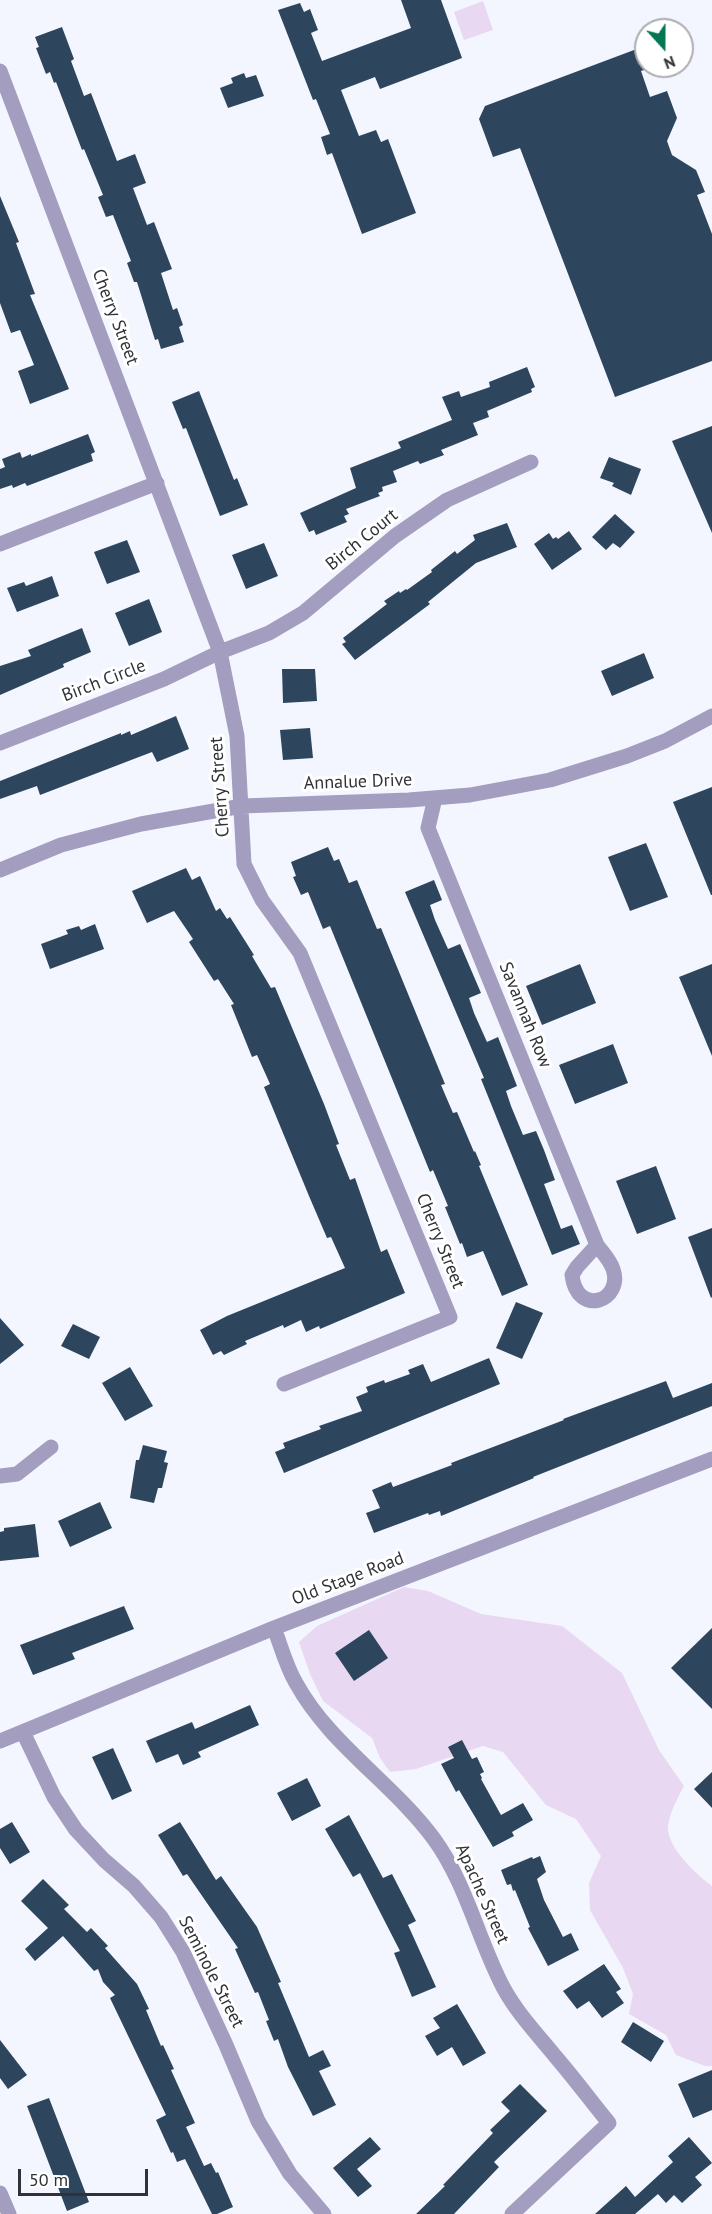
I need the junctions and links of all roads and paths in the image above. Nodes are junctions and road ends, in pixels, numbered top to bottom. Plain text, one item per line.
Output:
1 (0, 71) edge
2 (531, 462) dead end
3 (157, 483) junction
4 (0, 544) edge
5 (220, 652) junction
6 (712, 716) edge
7 (0, 743) edge
8 (435, 798) junction
9 (242, 806) junction
10 (0, 870) edge
11 (597, 1245) dead end
12 (284, 1384) dead end
13 (51, 1447) dead end
14 (712, 1459) edge
15 (0, 1476) edge
16 (274, 1628) junction
17 (22, 1732) junction
18 (0, 1741) edge
19 (0, 2193) edge
20 (9, 2214) edge
21 (324, 2214) edge
22 (512, 2214) edge

1 - 3 street, Cherry Street
2 - 5 street, Birch Court
3 - 4 street
3 - 5 street, Cherry Street
5 - 7 street, Birch Circle
5 - 9 street, Cherry Street
6 - 8 street, Annalue Drive
8 - 9 street, Annalue Drive
8 - 11 street, Savannah Row
9 - 10 street, Annalue Drive
9 - 12 street, Cherry Street
13 - 15 street
14 - 16 street, Old Stage Road
16 - 17 street, Old Stage Road
16 - 22 street, Apache Street
17 - 18 street, Old Stage Road
17 - 21 street, Seminole Street
19 - 20 street

